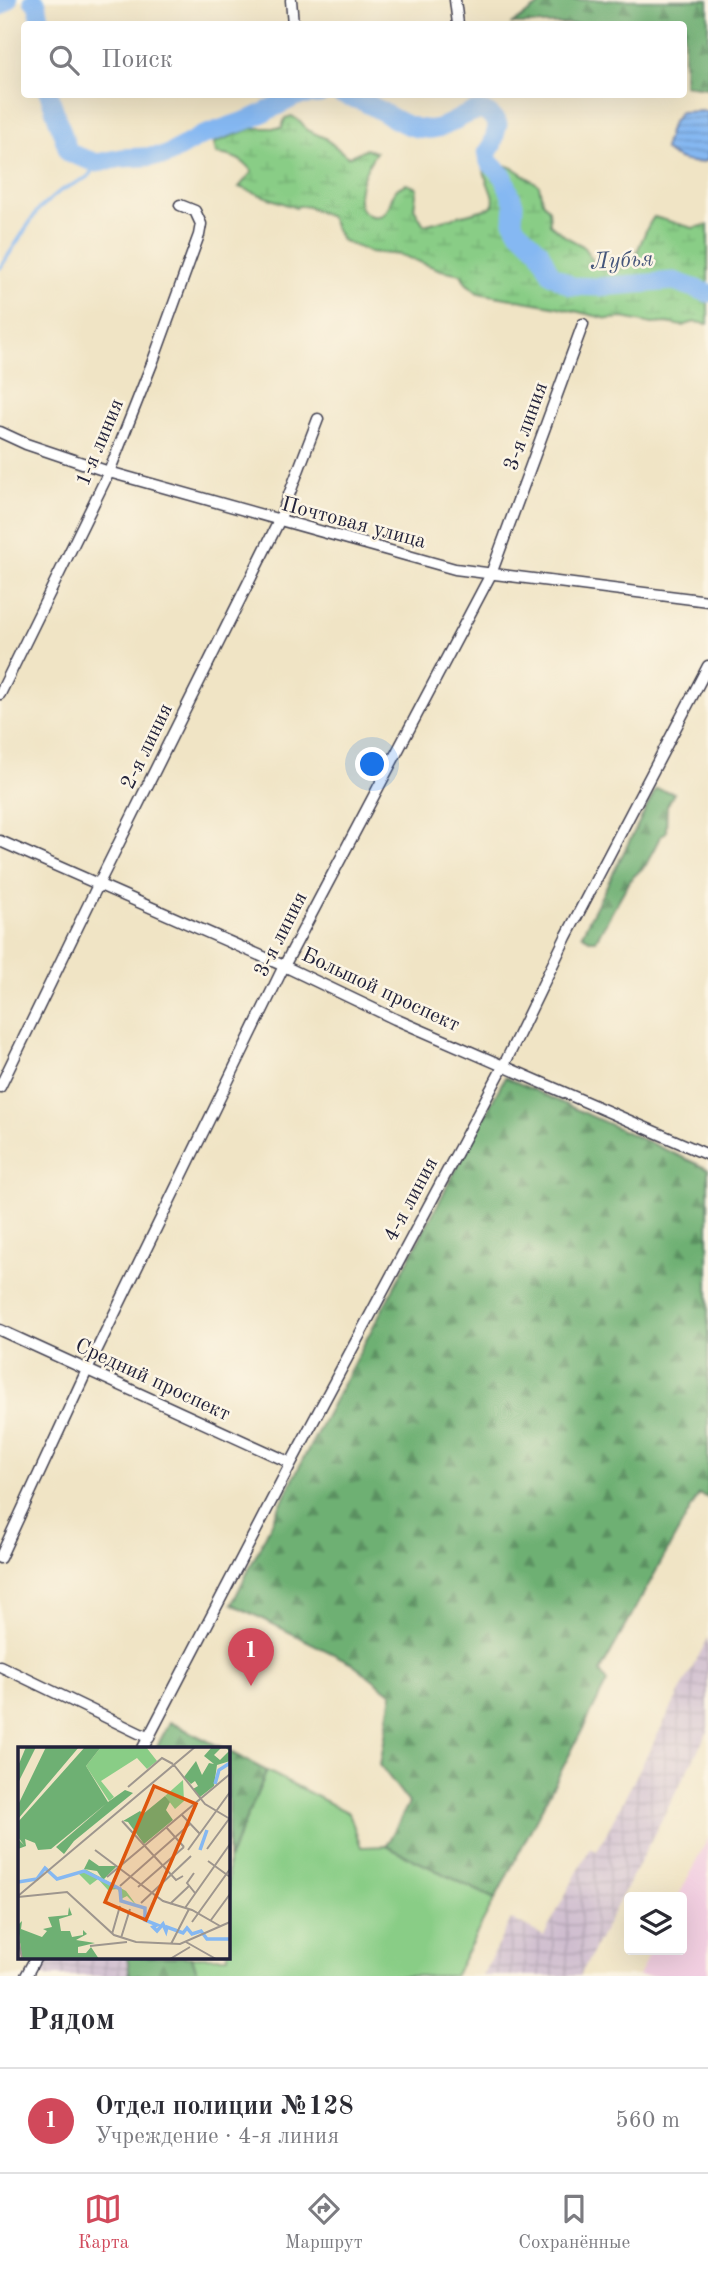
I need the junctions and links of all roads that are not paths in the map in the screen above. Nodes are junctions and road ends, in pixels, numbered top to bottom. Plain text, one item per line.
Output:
1 (291, 0) edge
2 (455, 0) edge
3 (293, 21) edge
4 (458, 21) edge
5 (180, 205) dead end
6 (583, 324) dead end
7 (318, 419) dead end
8 (0, 432) edge
9 (109, 472) junction
10 (279, 521) junction
11 (491, 574) junction
12 (708, 601) edge
13 (708, 666) edge
14 (0, 694) edge
15 (0, 841) edge
16 (98, 885) junction
17 (284, 966) junction
18 (504, 1065) junction
19 (0, 1087) edge
20 (708, 1155) edge
21 (0, 1330) edge
22 (87, 1370) junction
23 (291, 1463) junction
24 (0, 1558) edge
25 (0, 1666) edge
26 (146, 1743) edge
27 (35, 1958) edge
28 (26, 1976) edge

1 - 3 street
2 - 4 street
5 - 9 street, 1-я линия
6 - 11 street, 3-я линия
7 - 10 street, 2-я линия
8 - 9 street, Почтовая улица
9 - 10 street, Почтовая улица
9 - 14 street, 1-я линия
10 - 11 street, Почтовая улица
10 - 16 street, 2-я линия
11 - 12 street, Почтовая улица
11 - 17 street, 3-я линия
13 - 18 street, 4-я линия
15 - 16 street, Большой проспект
16 - 17 street, Большой проспект
16 - 19 street, 2-я линия
17 - 18 street, Большой проспект
17 - 22 street, 3-я линия
18 - 20 street, Большой проспект
18 - 23 street, 4-я линия
21 - 22 street, Средний проспект
22 - 23 street, Средний проспект
22 - 24 street, 3-я линия
23 - 26 street, 4-я линия
25 - 26 street
27 - 28 street

